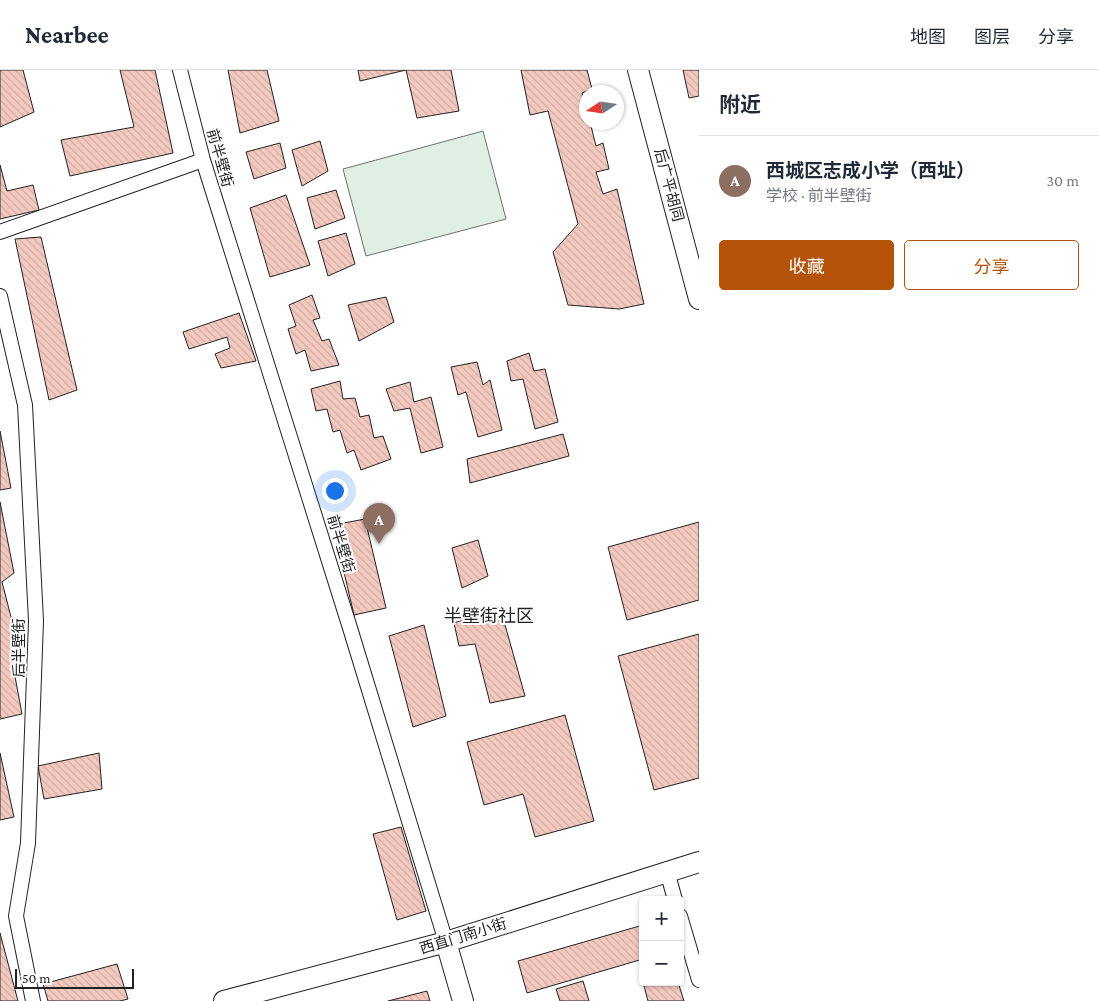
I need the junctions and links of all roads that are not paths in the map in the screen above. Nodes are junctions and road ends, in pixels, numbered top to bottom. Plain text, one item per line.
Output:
1 (180, 70) edge
2 (638, 70) edge
3 (203, 160) junction
4 (0, 232) edge
5 (0, 296) edge
6 (699, 299) edge
7 (699, 862) edge
8 (667, 871) junction
9 (675, 896) edge
10 (684, 929) edge
11 (446, 942) junction
12 (699, 980) edge
13 (33, 1001) edge
14 (224, 1001) edge
15 (463, 1001) edge

1 - 3 street, 前半壁街
2 - 6 street, 后广平胡同
3 - 4 street
3 - 11 street, 前半壁街
5 - 13 street, 后半壁街
7 - 8 street, 西直门南小街
8 - 9 street
8 - 11 street, 西直门南小街
10 - 12 street
11 - 14 street, 西直门南小街
11 - 15 street

